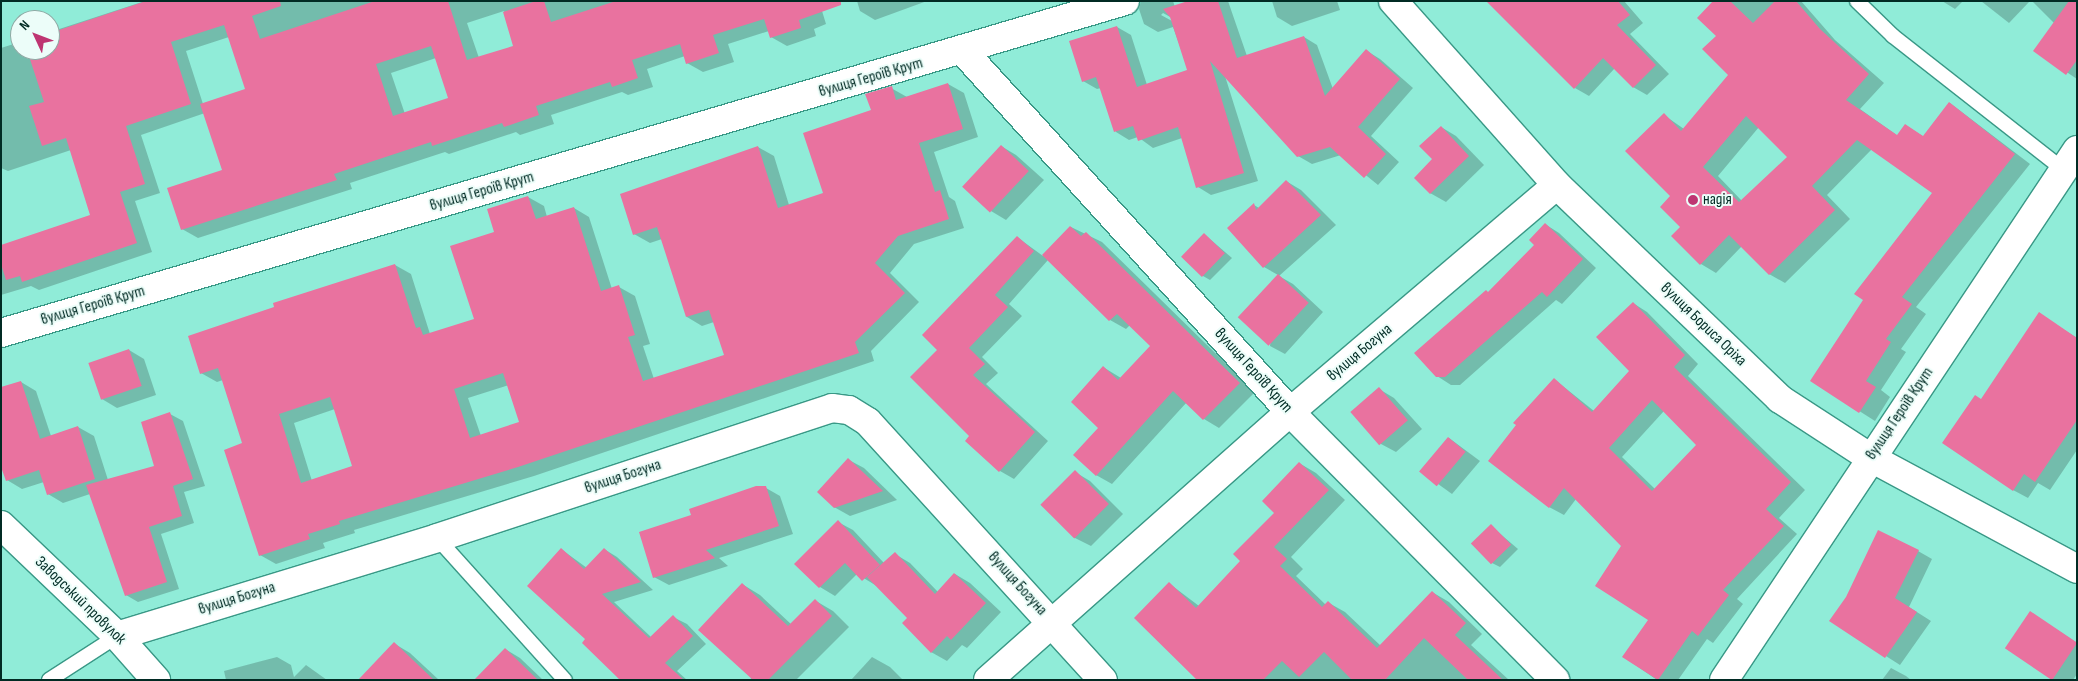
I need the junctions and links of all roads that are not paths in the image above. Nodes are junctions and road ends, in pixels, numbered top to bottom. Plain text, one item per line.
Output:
1 (1125, 1) edge
2 (1392, 1) edge
3 (1857, 1) edge
4 (963, 51) junction
5 (2070, 160) edge
6 (1557, 185) junction
7 (1, 333) edge
8 (1290, 412) junction
9 (1871, 458) junction
10 (1, 525) edge
11 (436, 538) junction
12 (2077, 569) edge
13 (1051, 622) junction
14 (117, 636) junction
15 (49, 680) edge
16 (156, 680) edge
17 (565, 680) edge
18 (988, 680) edge
19 (1103, 680) edge
20 (1555, 680) edge
21 (1724, 680) edge

1 - 4 street, вулиця Героїв Крут
2 - 6 street, вулиця Бориса Оріха
3 - 5 lane
4 - 7 street, вулиця Героїв Крут
4 - 8 street, вулиця Героїв Крут
5 - 9 street, вулиця Героїв Крут
6 - 8 street, вулиця Богуна
6 - 9 street, вулиця Бориса Оріха
8 - 13 street, вулиця Богуна
8 - 20 street, вулиця Героїв Крут
9 - 12 street, вулиця Бориса Оріха
9 - 21 street, вулиця Героїв Крут
10 - 14 street, Заводський провулок
11 - 13 street, вулиця Богуна
11 - 14 street, вулиця Богуна
11 - 17 lane
13 - 18 street, вулиця Богуна
13 - 19 street, вулиця Богуна
14 - 15 lane
14 - 16 street, Заводський провулок

